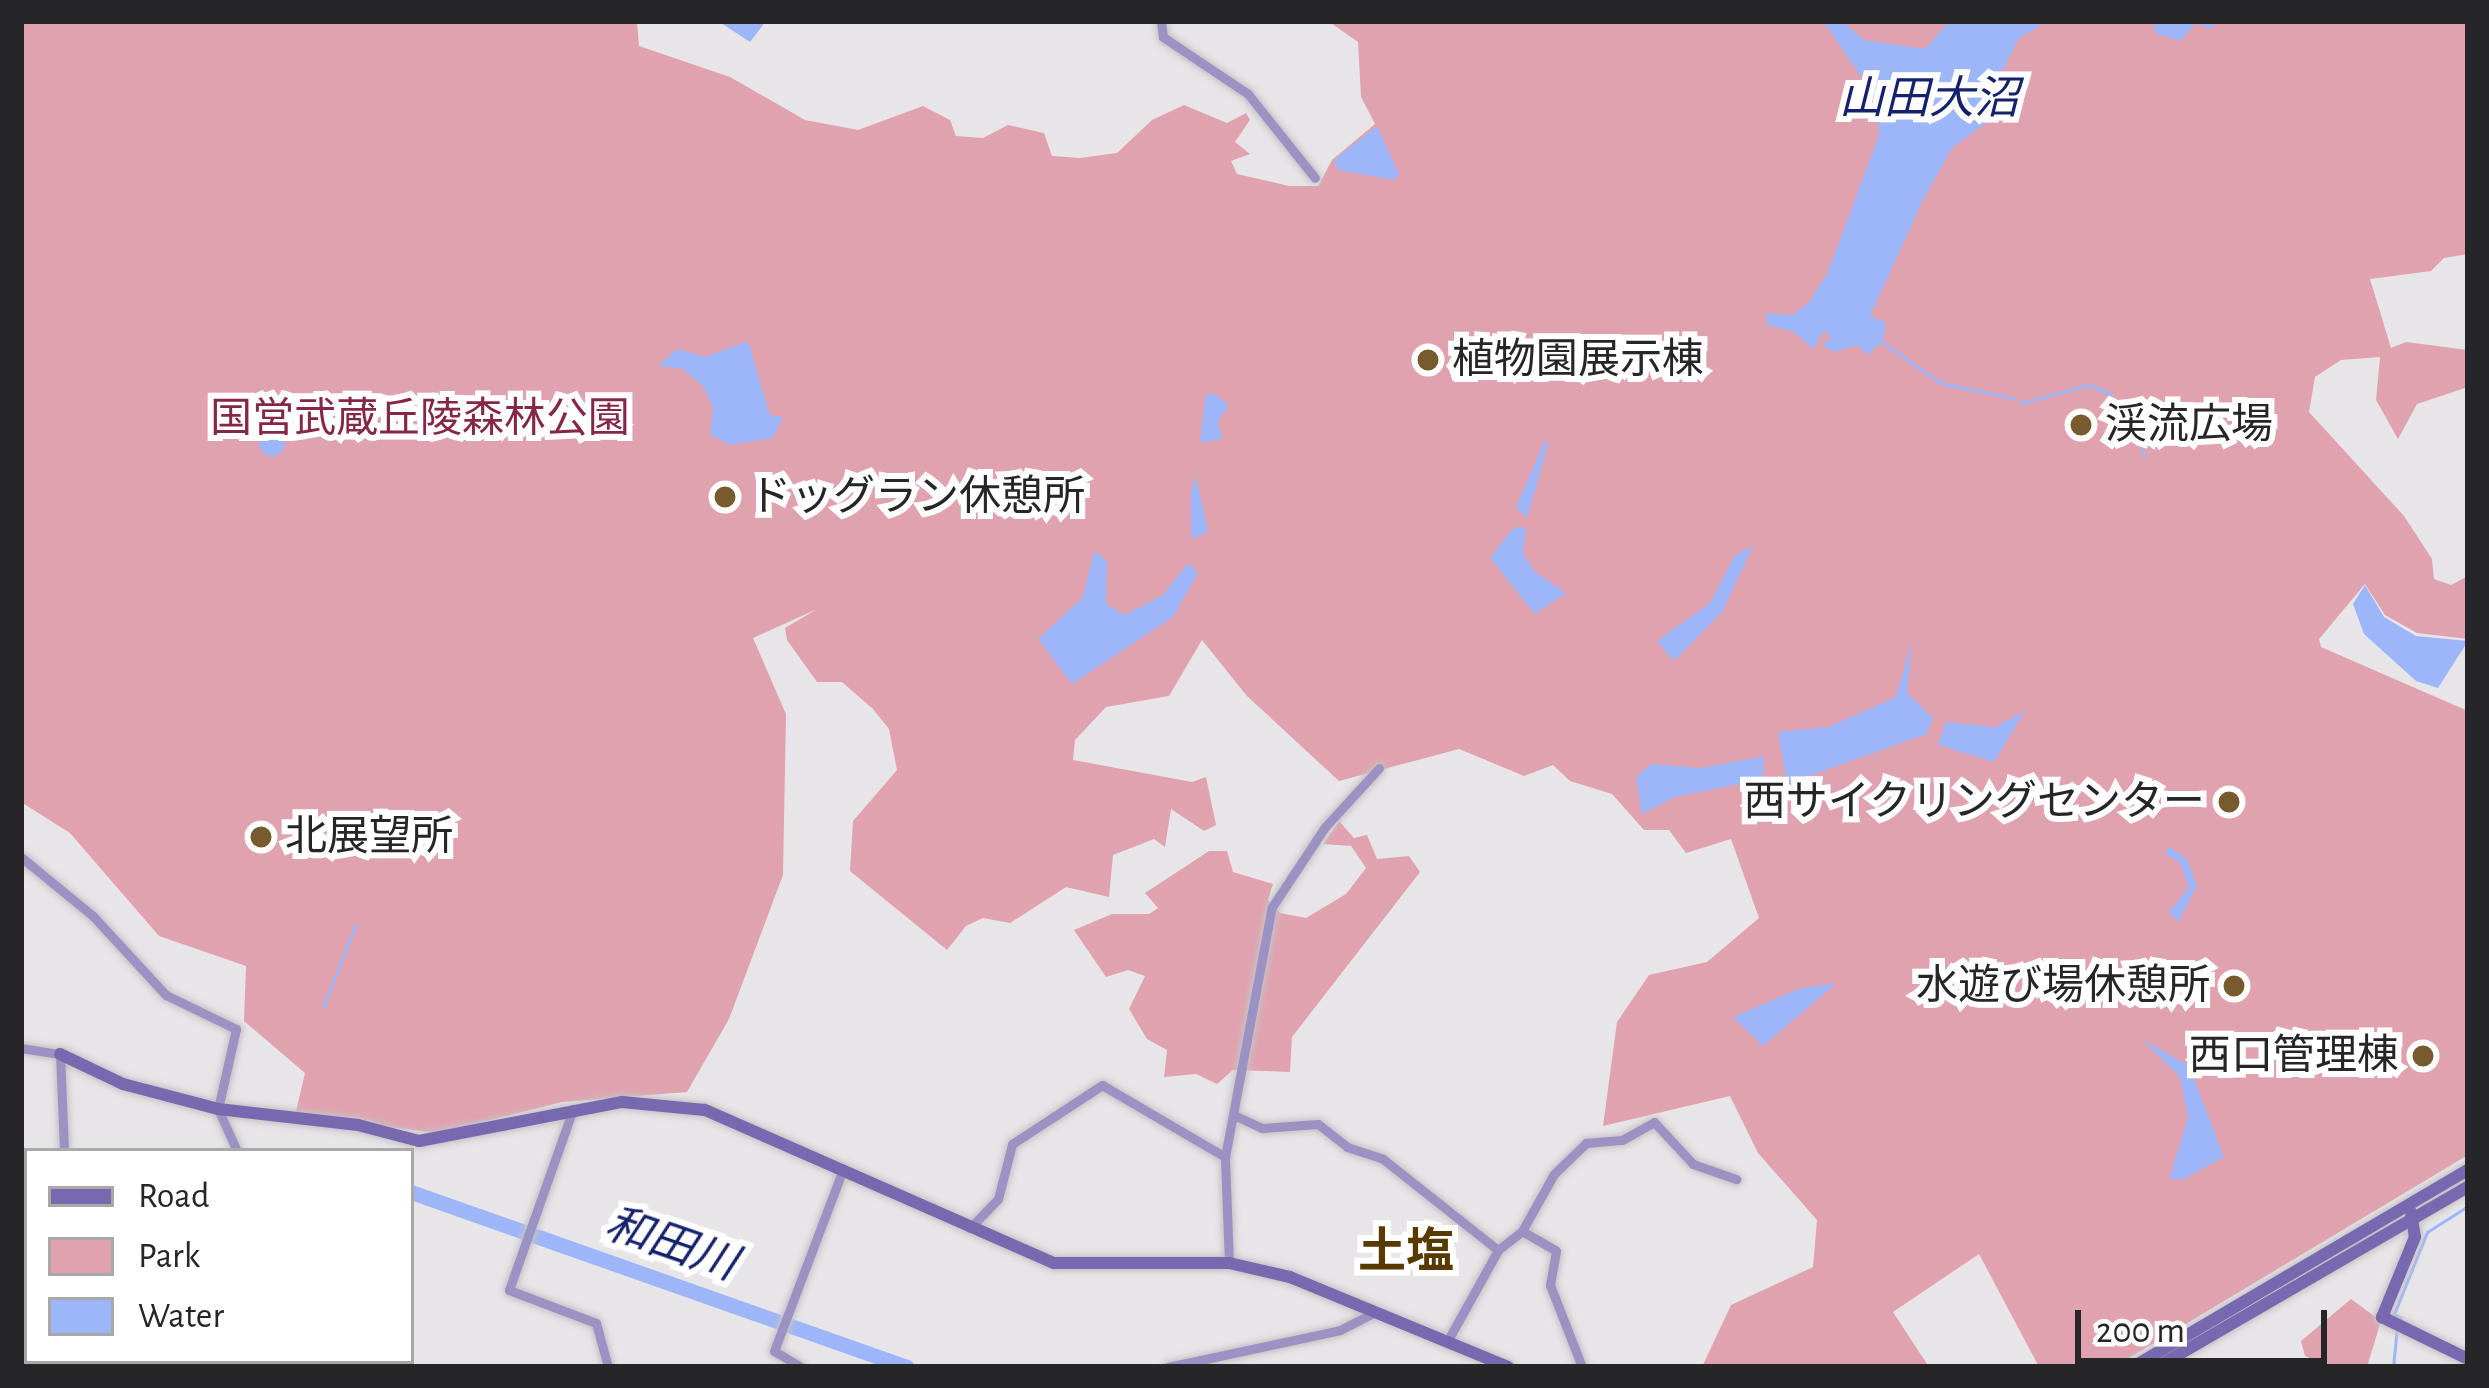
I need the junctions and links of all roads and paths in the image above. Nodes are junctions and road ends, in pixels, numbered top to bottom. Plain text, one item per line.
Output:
1 (1161, 21) edge
2 (1315, 178) dead end
3 (1379, 768) dead end
4 (21, 857) edge
5 (21, 1048) edge
6 (60, 1054) junction
7 (218, 1109) junction
8 (573, 1109) junction
9 (1236, 1116) junction
10 (64, 1148) edge
11 (236, 1148) edge
12 (1225, 1157) junction
13 (843, 1169) junction
14 (2468, 1170) edge
15 (1736, 1179) dead end
16 (2468, 1187) edge
17 (2410, 1212) junction
18 (970, 1228) junction
19 (1522, 1231) junction
20 (1498, 1250) junction
21 (1229, 1263) junction
22 (1374, 1313) junction
23 (1448, 1340) junction
24 (1472, 1351) junction
25 (2468, 1359) edge
26 (608, 1367) edge
27 (801, 1367) edge
28 (1168, 1367) edge
29 (1470, 1367) edge
30 (1508, 1367) edge
31 (1582, 1367) edge
32 (2133, 1367) edge
33 (2157, 1367) edge

1 - 2 street
3 - 9 street
4 - 7 street
5 - 6 street
6 - 7 street
6 - 10 street
7 - 8 street
7 - 11 street
8 - 13 street
8 - 26 street
9 - 12 street
9 - 20 street
12 - 18 street
12 - 21 street
13 - 18 street
13 - 27 street
14 - 17 street
15 - 19 street
16 - 17 street
17 - 25 street
17 - 32 street
17 - 33 street
18 - 21 street
19 - 20 street
19 - 31 street
20 - 23 street
21 - 22 street
22 - 23 street
22 - 28 street
23 - 24 street
24 - 29 street
24 - 30 street

